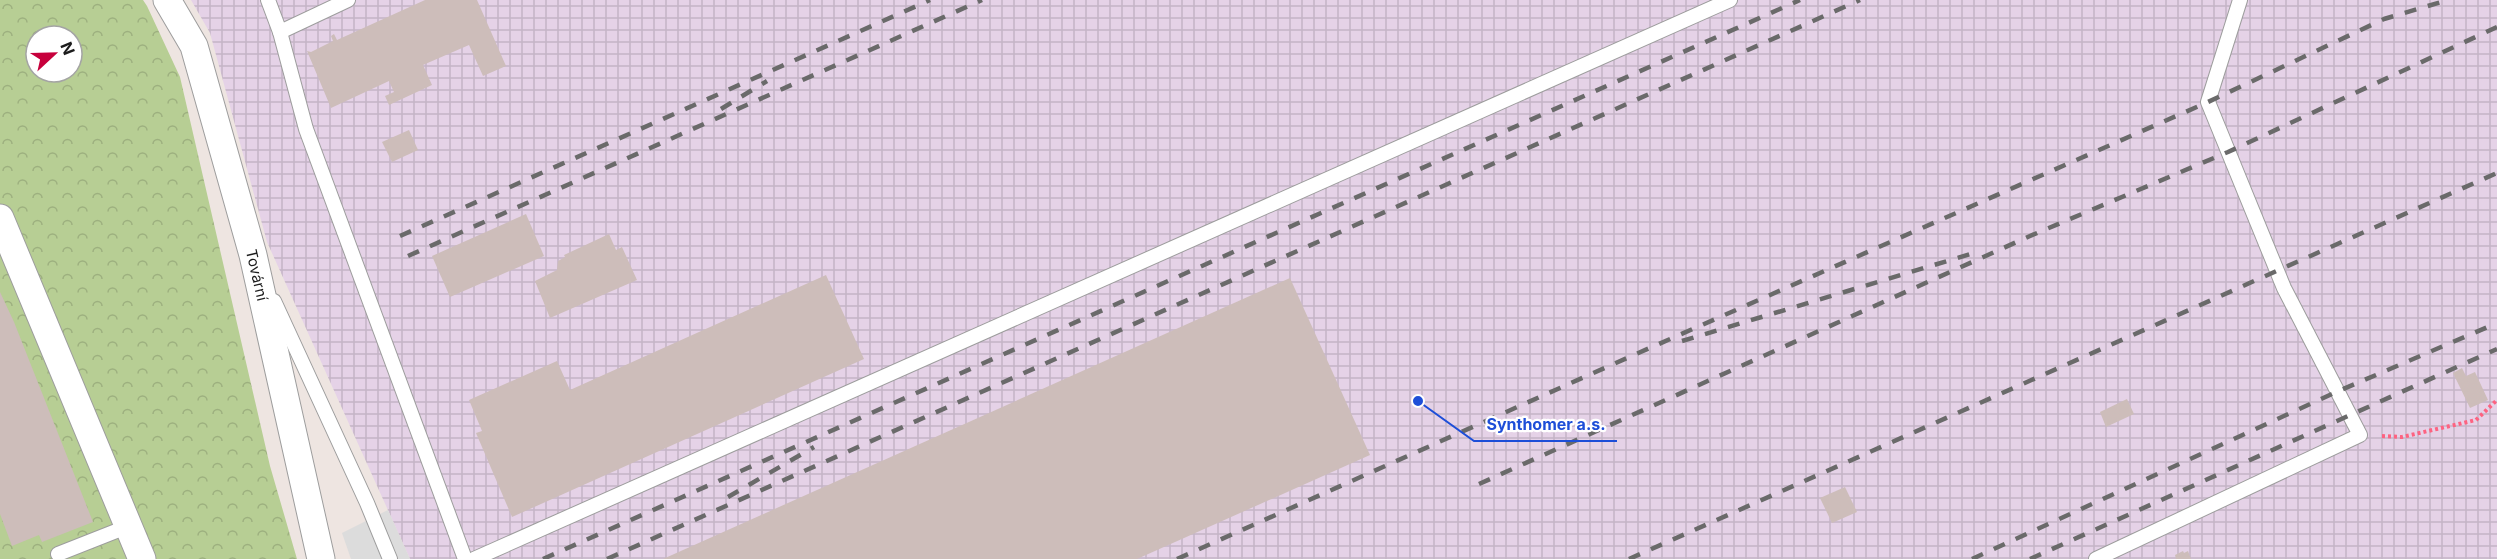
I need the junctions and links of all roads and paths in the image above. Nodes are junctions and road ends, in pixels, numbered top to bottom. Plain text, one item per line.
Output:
1 (167, 0) edge
2 (268, 0) edge
3 (348, 0) edge
4 (1730, 0) edge
5 (2240, 0) edge
6 (280, 32) junction
7 (0, 218) edge
8 (253, 255) junction
9 (2497, 400) edge
10 (2360, 435) junction
11 (129, 526) junction
12 (58, 554) dead end
13 (142, 559) edge
14 (321, 559) edge
15 (390, 559) edge
16 (465, 559) edge
17 (474, 559) edge
18 (2096, 559) edge

1 - 8 street, Tovární
2 - 6 lane
3 - 6 lane
4 - 17 lane
5 - 10 lane
6 - 16 lane
7 - 11 street
8 - 14 street, Tovární
8 - 15 lane
9 - 10 path
10 - 18 lane
11 - 12 lane
11 - 13 street

